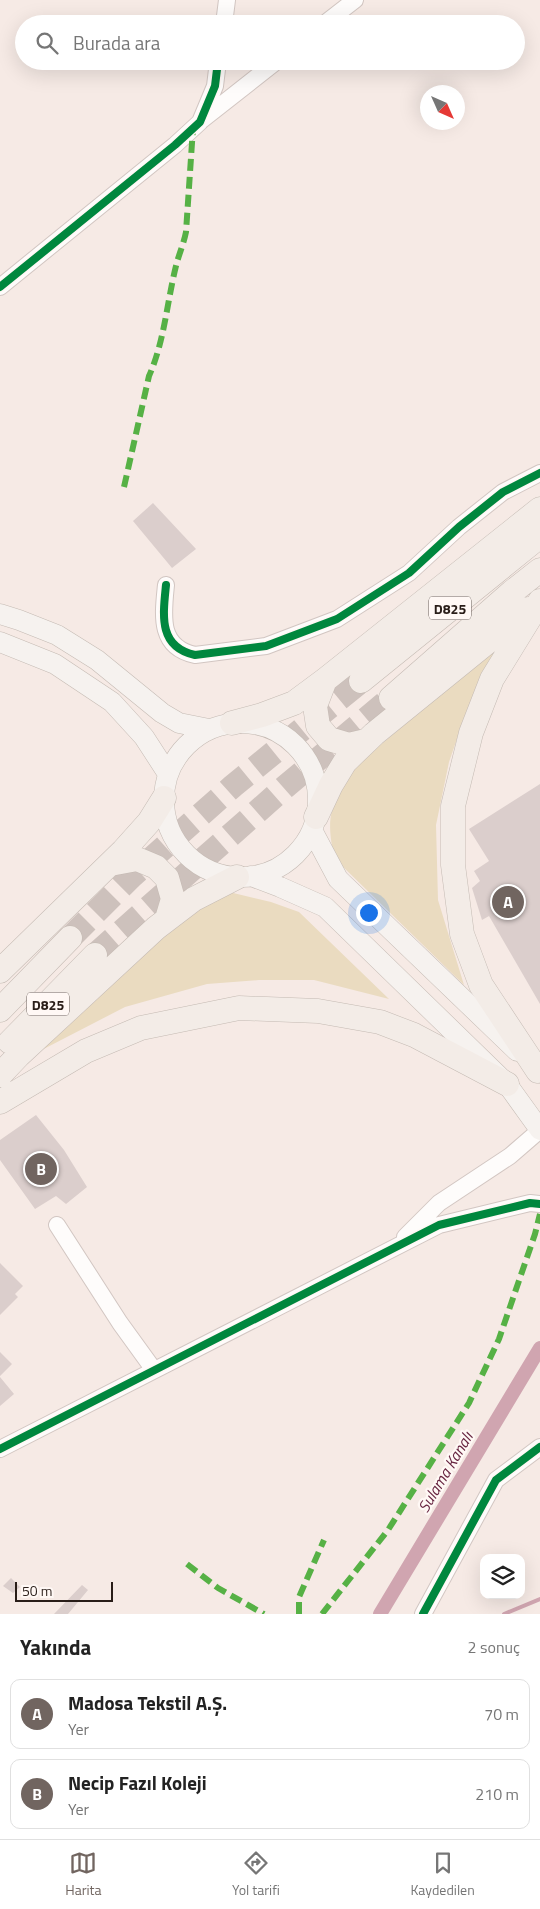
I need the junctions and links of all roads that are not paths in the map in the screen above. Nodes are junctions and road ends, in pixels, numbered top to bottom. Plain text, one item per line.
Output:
1 (228, 0) edge
2 (355, 0) edge
3 (226, 15) edge
4 (336, 15) edge
5 (217, 70) edge
6 (266, 70) edge
7 (200, 122) junction
8 (0, 287) edge
9 (540, 473) edge
10 (540, 509) edge
11 (540, 536) edge
12 (540, 570) edge
13 (166, 585) dead end
14 (540, 601) edge
15 (0, 614) edge
16 (0, 642) edge
17 (325, 680) junction
18 (361, 681) tunnel mouth
19 (391, 698) tunnel mouth
20 (232, 723) junction
21 (209, 729) junction
22 (366, 741) junction
23 (168, 774) junction
24 (164, 798) junction
25 (314, 823) junction
26 (110, 864) junction
27 (244, 877) junction
28 (167, 919) junction
29 (70, 938) tunnel mouth
30 (95, 956) tunnel mouth
31 (0, 971) edge
32 (0, 1010) edge
33 (0, 1052) edge
34 (539, 1072) edge
35 (0, 1075) edge
36 (507, 1084) junction
37 (0, 1102) edge
38 (540, 1130) edge
39 (540, 1204) edge
40 (57, 1225) dead end
41 (392, 1249) junction
42 (154, 1370) junction
43 (540, 1447) edge
44 (0, 1449) edge
45 (423, 1614) edge

1 - 3 street
2 - 4 street
5 - 7 street
6 - 7 street
7 - 8 street
9 - 13 street
10 - 17 highway
11 - 18 highway, D825
12 - 19 highway, D825
14 - 22 highway
14 - 34 highway
15 - 21 main road
16 - 23 main road
17 - 20 highway
17 - 22 highway
20 - 21 main road
20 - 25 main road
21 - 23 main road
22 - 25 highway
23 - 24 main road
24 - 26 highway
24 - 27 main road
25 - 27 main road
25 - 34 main road
26 - 28 highway
26 - 31 highway
27 - 28 highway
27 - 36 main road
28 - 35 highway
29 - 32 highway, D825
30 - 33 highway, D825
36 - 37 highway
36 - 38 main road
38 - 41 street
39 - 41 street
40 - 42 street
41 - 42 street
42 - 44 street
43 - 45 street

